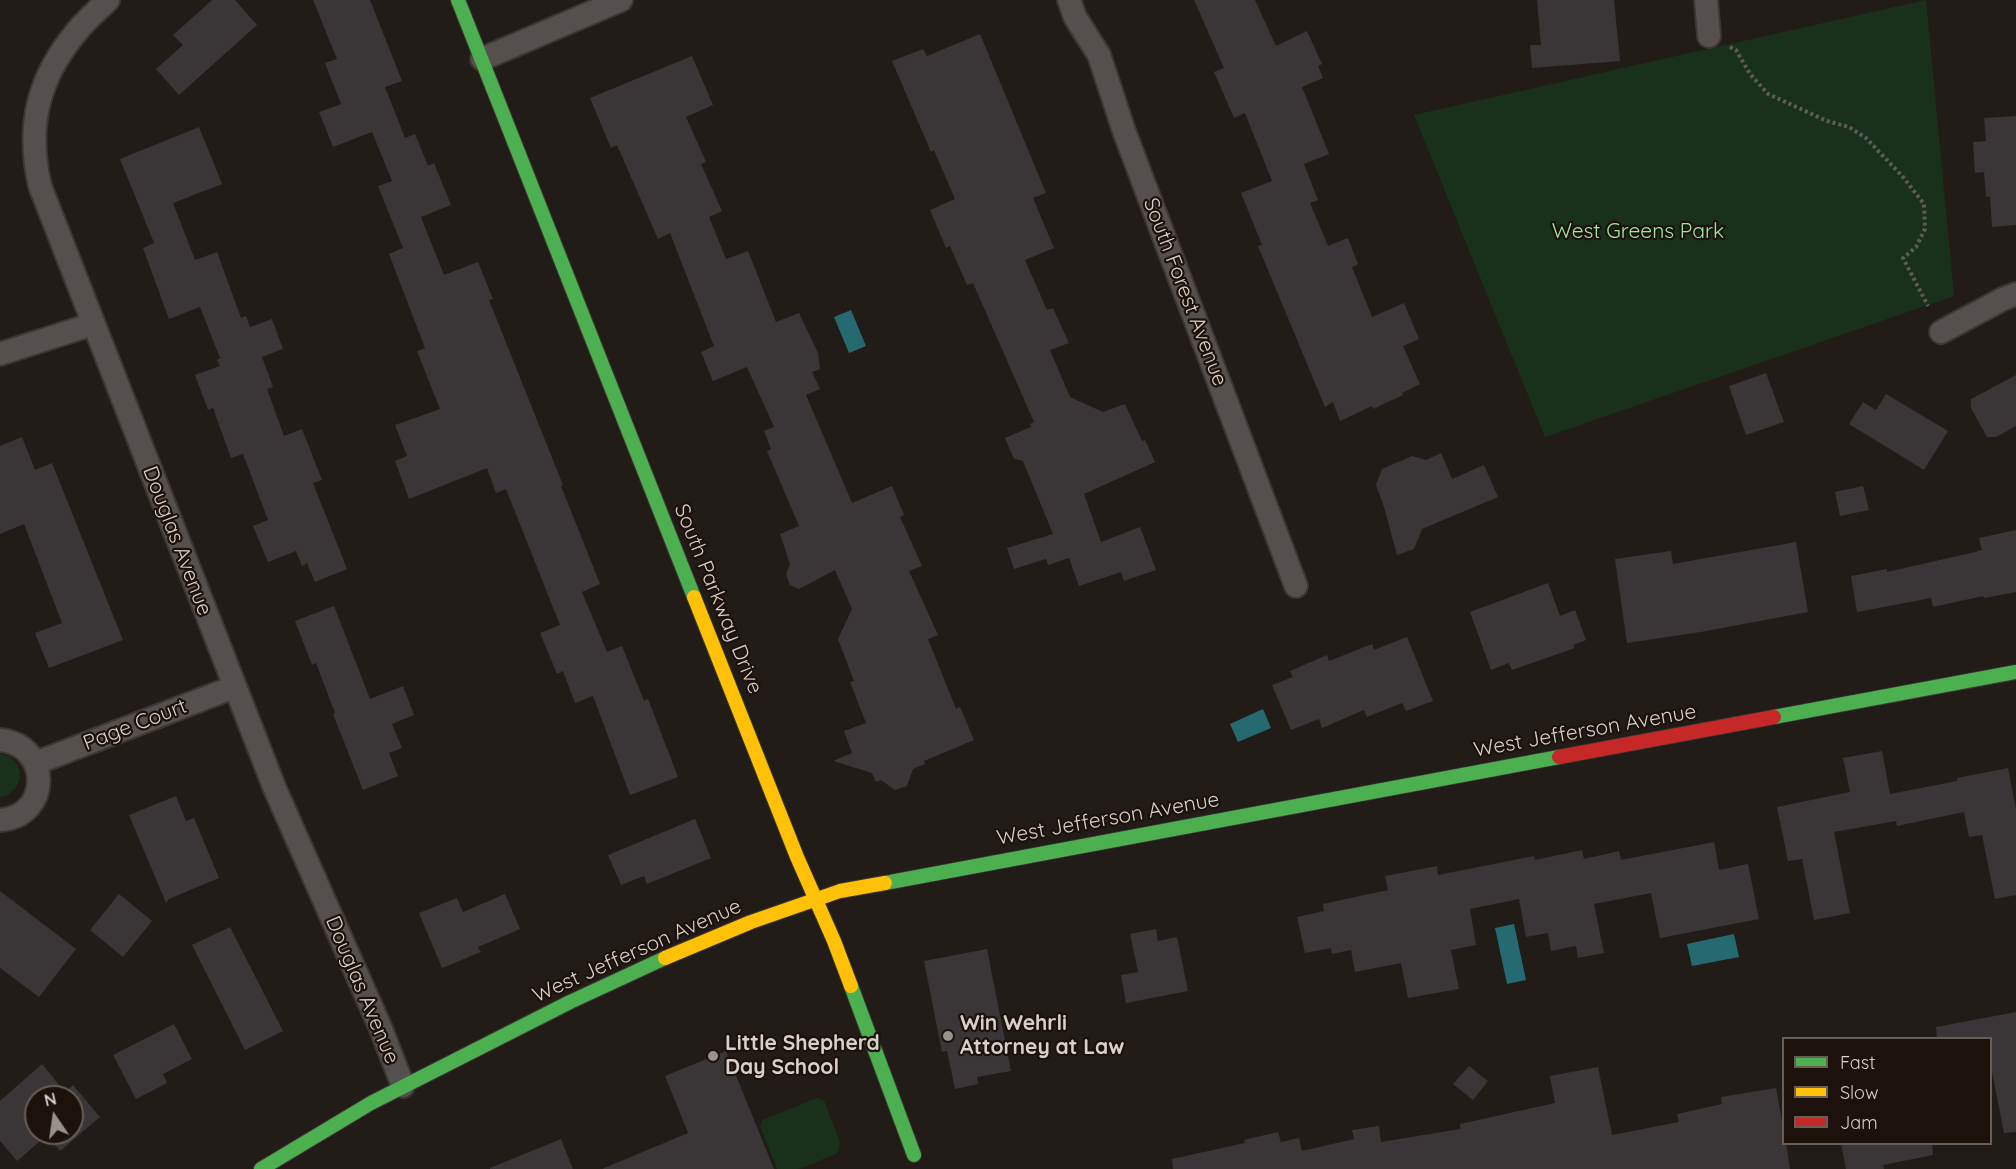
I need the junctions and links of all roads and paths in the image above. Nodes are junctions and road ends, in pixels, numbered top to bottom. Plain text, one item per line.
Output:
1 (108, 0) edge
2 (458, 0) edge
3 (621, 0) edge
4 (1069, 0) edge
5 (1706, 0) edge
6 (1708, 36) joint
7 (482, 59) junction
8 (2016, 294) edge
9 (1928, 306) dead end
10 (93, 324) junction
11 (1941, 332) dead end
12 (0, 354) edge
13 (1296, 586) dead end
14 (2016, 672) edge
15 (234, 687) junction
16 (0, 740) edge
17 (36, 763) junction
18 (0, 820) edge
19 (816, 898) junction
20 (403, 1086) junction
21 (914, 1155) dead end
22 (261, 1169) edge

1 - 10 street, Douglas Avenue
2 - 7 street, South Parkway Drive
3 - 7 street
4 - 13 street, South Forest Avenue
5 - 6 street
6 - 9 path
7 - 19 street, South Parkway Drive
8 - 11 street
10 - 12 street
10 - 15 street, Douglas Avenue
14 - 19 street, West Jefferson Avenue
15 - 17 street, Page Court
15 - 20 street, Douglas Avenue
16 - 17 street
17 - 18 street
19 - 20 street, West Jefferson Avenue
19 - 21 street, South Parkway Drive
20 - 22 street, West Jefferson Avenue

